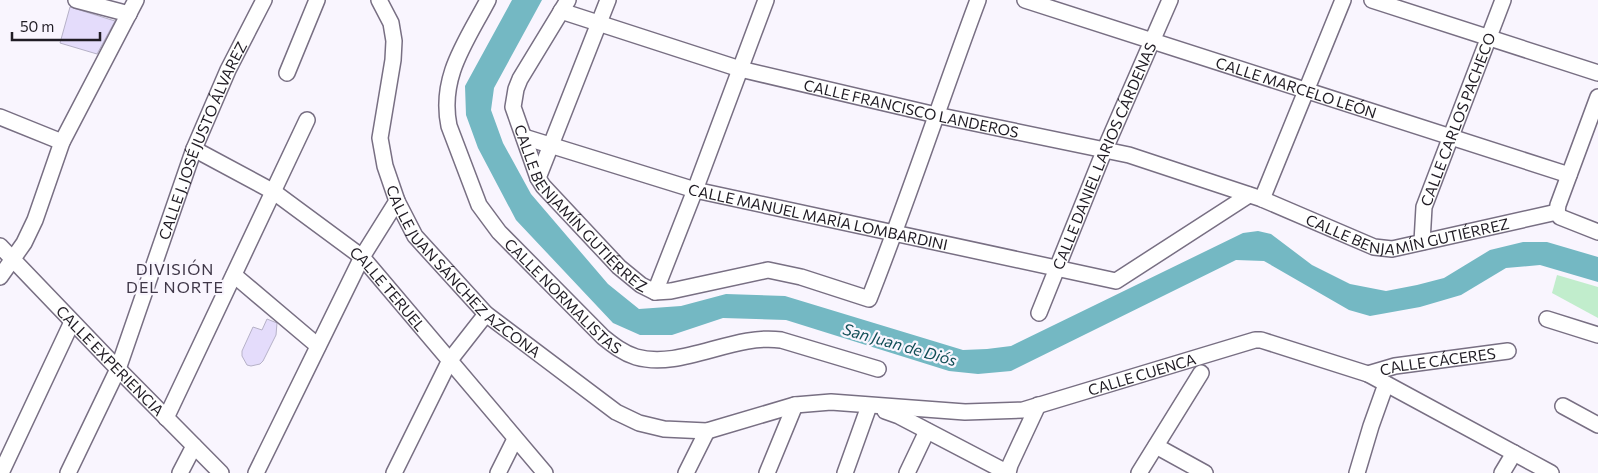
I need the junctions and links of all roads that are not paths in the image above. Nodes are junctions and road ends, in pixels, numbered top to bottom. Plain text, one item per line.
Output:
1 (76, 0) edge
2 (136, 0) edge
3 (264, 0) edge
4 (317, 0) edge
5 (379, 0) edge
6 (488, 0) edge
7 (608, 0) edge
8 (766, 0) edge
9 (978, 0) edge
10 (1025, 0) edge
11 (1170, 0) edge
12 (1343, 0) edge
13 (1372, 0) edge
14 (1503, 0) edge
15 (564, 6) edge
16 (129, 14) junction
17 (599, 24) junction
18 (1488, 37) junction
19 (1152, 41) junction
20 (740, 69) junction
21 (287, 73) dead end
22 (1598, 73) edge
23 (1306, 90) junction
24 (1598, 97) edge
25 (936, 115) junction
26 (0, 117) edge
27 (307, 120) dead end
28 (1451, 137) junction
29 (524, 138) junction
30 (62, 142) junction
31 (551, 146) junction
32 (194, 149) junction
33 (1106, 149) junction
34 (1569, 175) junction
35 (538, 178) junction
36 (695, 190) junction
37 (274, 192) junction
38 (1255, 197) junction
39 (397, 202) junction
40 (1557, 212) junction
41 (1598, 232) edge
42 (894, 233) junction
43 (1422, 242) junction
44 (0, 246) edge
45 (362, 258) junction
46 (12, 260) junction
47 (1057, 268) junction
48 (234, 275) junction
49 (0, 277) edge
50 (654, 292) junction
51 (1039, 313) dead end
52 (486, 314) junction
53 (1547, 319) dead end
54 (72, 322) junction
55 (1598, 335) edge
56 (318, 346) junction
57 (1508, 351) dead end
58 (450, 360) junction
59 (118, 369) junction
60 (878, 369) dead end
61 (1201, 373) dead end
62 (1368, 374) junction
63 (1386, 384) junction
64 (795, 405) junction
65 (1038, 405) junction
66 (869, 406) junction
67 (1563, 406) dead end
68 (166, 418) junction
69 (1598, 425) edge
70 (707, 431) junction
71 (927, 431) junction
72 (515, 439) junction
73 (194, 446) junction
74 (1156, 446) junction
75 (1514, 453) junction
76 (1, 473) edge
77 (68, 473) edge
78 (180, 473) edge
79 (221, 473) edge
80 (256, 473) edge
81 (394, 473) edge
82 (498, 473) edge
83 (545, 473) edge
84 (686, 473) edge
85 (767, 473) edge
86 (845, 473) edge
87 (908, 473) edge
88 (1008, 473) edge
89 (1139, 473) edge
90 (1205, 473) edge
91 (1357, 473) edge
92 (1502, 473) edge
93 (1550, 473) edge

1 - 16 street
2 - 16 street
3 - 32 street, CALLE J. JOSÉ JUSTO ÁLVAREZ
4 - 21 street
5 - 39 street, CALLE JUAN SÁNCHEZ AZCONA
6 - 60 street, CALLE NORMALISTAS
7 - 17 street
8 - 20 street
9 - 25 street
10 - 19 street, CALLE MARCELO LEÓN
11 - 19 street, CALLE DANIEL LARIOS CÁRDENAS
12 - 23 street
13 - 18 street
14 - 18 street, CALLE CARLOS PACHECO
15 - 17 street, CALLE FRANCISCO LANDEROS
15 - 29 street, CALLE BENJAMÍN GUTIÉRREZ
16 - 30 street
17 - 20 street, CALLE FRANCISCO LANDEROS
17 - 31 street
18 - 22 street
18 - 28 street, CALLE CARLOS PACHECO
19 - 23 street, CALLE MARCELO LEÓN
19 - 33 street, CALLE DANIEL LARIOS CÁRDENAS
20 - 25 street, CALLE FRANCISCO LANDEROS
20 - 36 street
23 - 28 street, CALLE MARCELO LEÓN
23 - 38 street
24 - 34 street
25 - 33 street, CALLE FRANCISCO LANDEROS
25 - 42 street
26 - 30 street
27 - 37 street
28 - 34 street, CALLE MARCELO LEÓN
28 - 43 street, CALLE CARLOS PACHECO
29 - 31 street, CALLE MANUEL MARÍA LOMBARDINI
29 - 35 street, CALLE BENJAMÍN GUTIÉRREZ
30 - 46 street
31 - 35 street
31 - 36 street, CALLE MANUEL MARÍA LOMBARDINI
32 - 37 street, CALLE TERUEL
32 - 59 street, CALLE J. JOSÉ JUSTO ÁLVAREZ
33 - 38 street, CALLE FRANCISCO LANDEROS
33 - 47 street, CALLE DANIEL LARIOS CÁRDENAS
34 - 40 street
35 - 50 street, CALLE BENJAMÍN GUTIÉRREZ
36 - 42 street, CALLE MANUEL MARÍA LOMBARDINI
36 - 50 street
37 - 45 street, CALLE TERUEL
37 - 48 street
38 - 43 street, CALLE BENJAMÍN GUTIÉRREZ
38 - 47 street, CALLE MANUEL MARÍA LOMBARDINI
39 - 45 street
39 - 52 street, CALLE JUAN SÁNCHEZ AZCONA
40 - 41 street
40 - 43 street, CALLE BENJAMÍN GUTIÉRREZ
42 - 47 street, CALLE MANUEL MARÍA LOMBARDINI
42 - 50 street, CALLE BENJAMÍN GUTIÉRREZ
44 - 46 street, CALLE EXPERIENCIA
45 - 56 street
45 - 58 street, CALLE TERUEL
46 - 49 street
46 - 54 street, CALLE EXPERIENCIA
47 - 51 street, CALLE DANIEL LARIOS CÁRDENAS
48 - 56 street
48 - 68 street
52 - 58 street
52 - 70 street, CALLE JUAN SÁNCHEZ AZCONA
53 - 55 street
54 - 59 street, CALLE EXPERIENCIA
54 - 76 street
56 - 80 street
57 - 62 street, CALLE CÁCERES
58 - 72 street, CALLE TERUEL
58 - 81 street
59 - 68 street, CALLE EXPERIENCIA
59 - 77 street, CALLE J. JOSÉ JUSTO ÁLVAREZ
61 - 74 street
62 - 63 street, CALLE CUENCA
62 - 65 street, CALLE CUENCA
63 - 75 street, CALLE CUENCA
63 - 91 street
64 - 66 street, CALLE CUENCA
64 - 70 street, CALLE CUENCA
64 - 85 street
65 - 66 street, CALLE CUENCA
65 - 88 street
66 - 71 street
66 - 86 street
67 - 69 street
68 - 73 street, CALLE EXPERIENCIA
70 - 84 street
71 - 87 street
71 - 88 street
72 - 82 street
72 - 83 street, CALLE TERUEL
73 - 78 street
73 - 79 street, CALLE EXPERIENCIA
74 - 89 street
74 - 90 street
75 - 92 street
75 - 93 street, CALLE CUENCA

